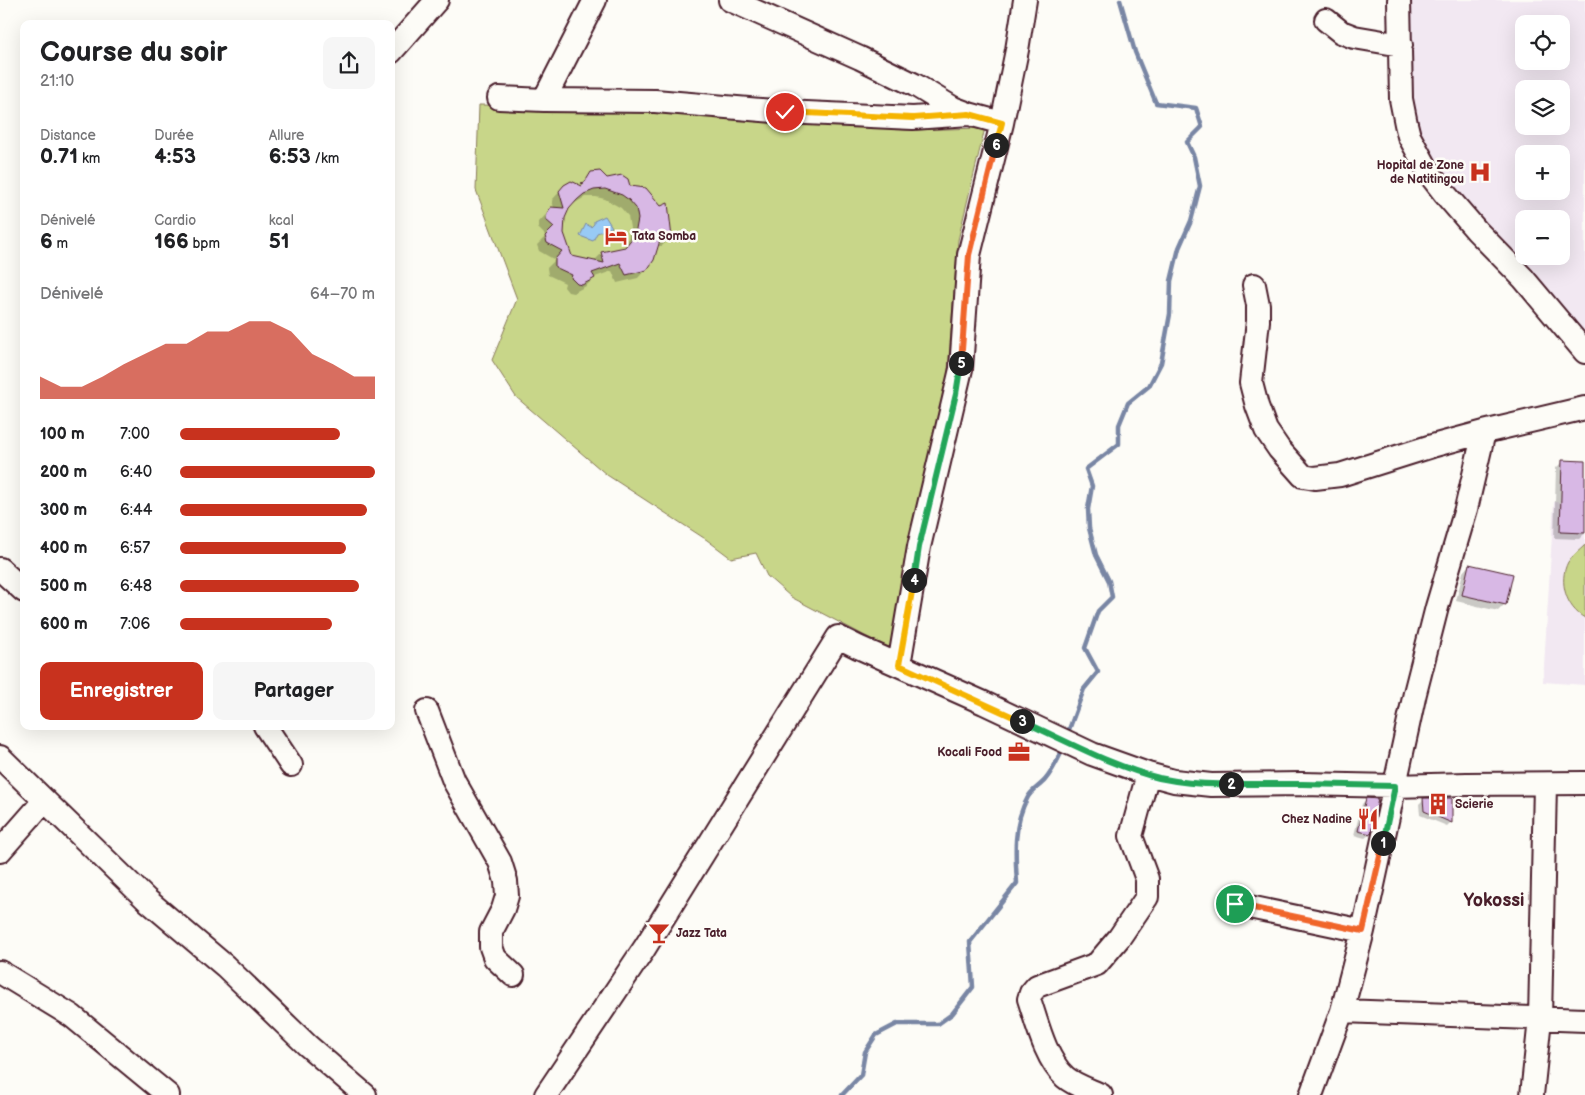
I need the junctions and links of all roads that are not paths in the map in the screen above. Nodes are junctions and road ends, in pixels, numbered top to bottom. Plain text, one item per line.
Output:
1 (437, 0) edge
2 (595, 0) edge
3 (730, 0) edge
4 (1025, 0) edge
5 (1399, 0) edge
6 (1326, 20) dead end
7 (1401, 45) junction
8 (395, 47) edge
9 (499, 98) dead end
10 (544, 100) junction
11 (969, 114) junction
12 (1002, 123) junction
13 (1254, 285) dead end
14 (1585, 352) edge
15 (1585, 408) edge
16 (1484, 432) junction
17 (0, 568) edge
18 (20, 587) edge
19 (899, 665) junction
20 (427, 711) dead end
21 (268, 730) edge
22 (0, 757) edge
23 (291, 766) dead end
24 (1148, 774) junction
25 (1585, 783) edge
26 (1545, 784) junction
27 (1395, 786) junction
28 (44, 801) junction
29 (0, 851) edge
30 (1235, 904) dead end
31 (1363, 931) junction
32 (0, 972) edge
33 (513, 975) dead end
34 (1342, 1011) junction
35 (1540, 1019) junction
36 (1585, 1020) edge
37 (168, 1095) edge
38 (364, 1095) edge
39 (546, 1095) edge
40 (1101, 1095) edge
41 (1311, 1095) edge
42 (1532, 1095) edge

1 - 8 street
2 - 10 street
3 - 11 street
4 - 12 street
5 - 7 street
6 - 7 street
7 - 14 street
9 - 10 street
10 - 11 street
11 - 12 street
12 - 19 street
13 - 16 street
15 - 16 street
16 - 27 street
17 - 18 street
19 - 24 street
19 - 39 street
20 - 33 street
21 - 23 street
22 - 28 street
24 - 27 street
24 - 40 street
25 - 26 street
26 - 27 street
26 - 35 street
27 - 31 street
28 - 29 street
28 - 38 street
30 - 31 street
31 - 34 street
32 - 37 street
34 - 35 street
34 - 41 street
35 - 36 street
35 - 42 street

